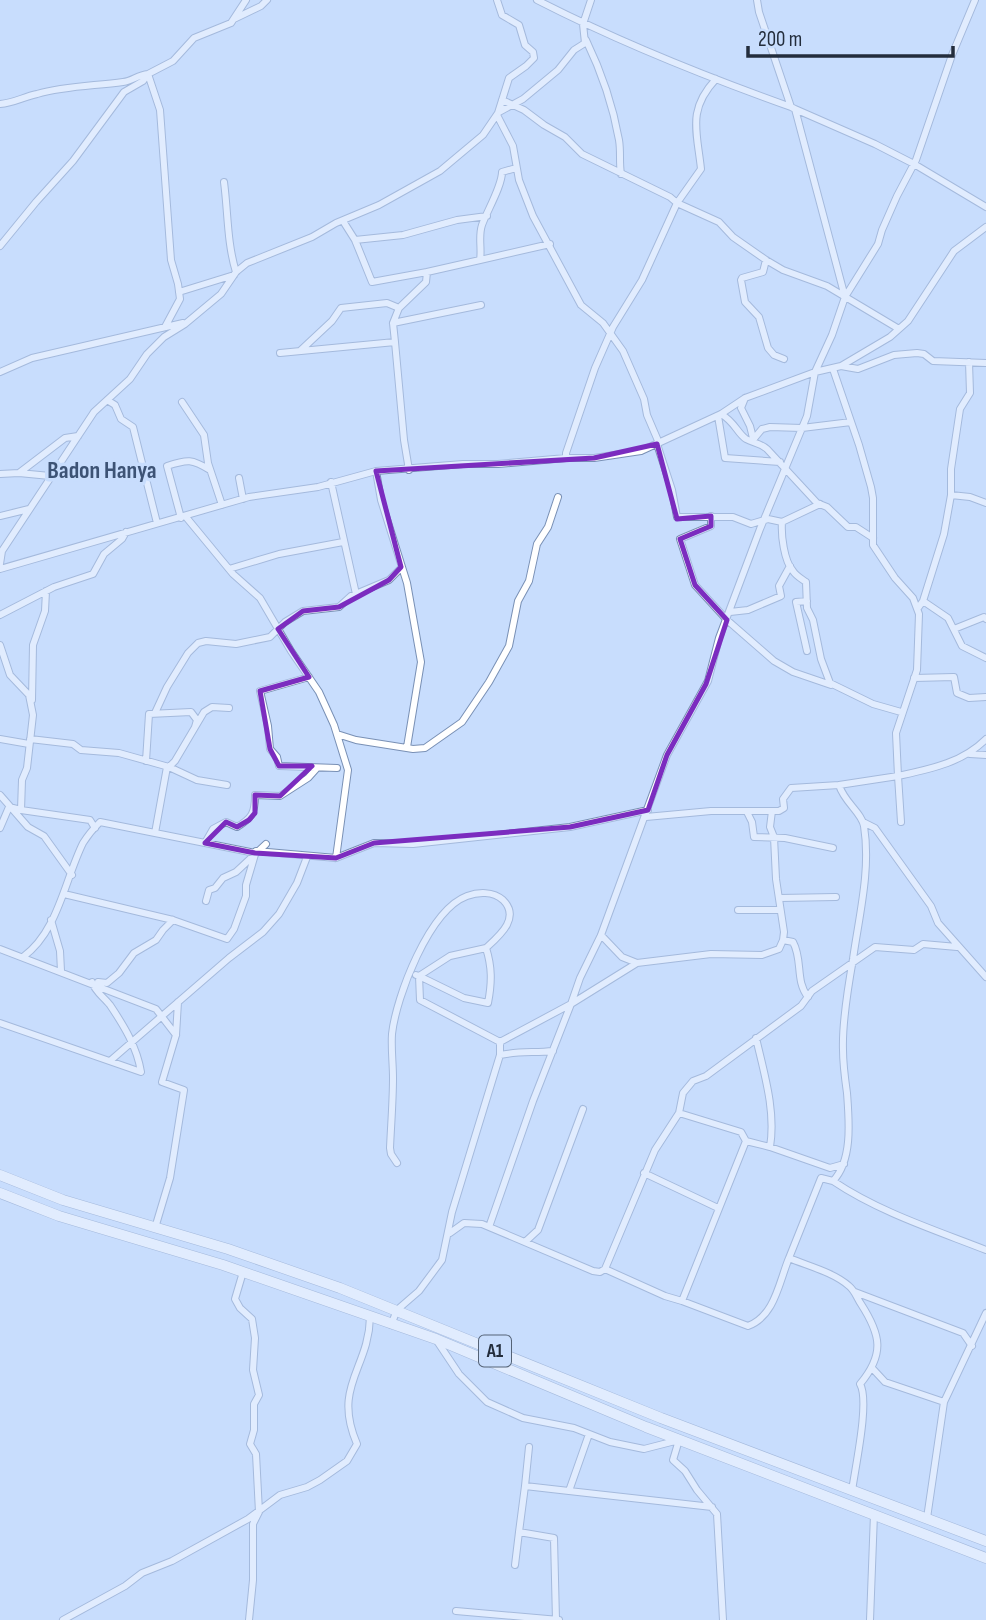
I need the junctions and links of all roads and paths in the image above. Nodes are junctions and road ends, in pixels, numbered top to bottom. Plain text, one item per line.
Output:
1 (246, 0) edge
2 (267, 0) edge
3 (497, 0) edge
4 (537, 0) edge
5 (591, 0) edge
6 (757, 0) edge
7 (975, 0) edge
8 (233, 20) junction
9 (583, 24) junction
10 (586, 40) junction
11 (148, 74) junction
12 (716, 79) junction
13 (502, 100) junction
14 (0, 104) edge
15 (512, 104) junction
16 (793, 108) junction
17 (497, 114) junction
18 (914, 164) junction
19 (516, 168) junction
20 (621, 174) junction
21 (224, 182) dead end
22 (677, 203) junction
23 (986, 207) edge
24 (487, 216) junction
25 (343, 221) junction
26 (986, 227) edge
27 (355, 240) junction
28 (550, 244) junction
29 (0, 246) edge
30 (480, 260) junction
31 (766, 260) junction
32 (427, 272) junction
33 (235, 273) junction
34 (179, 292) junction
35 (845, 297) junction
36 (481, 305) dead end
37 (399, 307) junction
38 (188, 321) junction
39 (393, 323) junction
40 (165, 327) junction
41 (899, 329) junction
42 (611, 334) junction
43 (395, 342) junction
44 (299, 351) junction
45 (280, 353) dead end
46 (784, 359) dead end
47 (969, 362) junction
48 (986, 363) edge
49 (841, 366) junction
50 (833, 369) junction
51 (0, 372) edge
52 (815, 372) junction
53 (744, 398) junction
54 (107, 400) junction
55 (182, 402) dead end
56 (720, 415) junction
57 (851, 422) junction
58 (802, 428) junction
59 (78, 436) junction
60 (752, 439) junction
61 (658, 444) junction
62 (566, 458) junction
63 (780, 462) junction
64 (786, 468) junction
65 (210, 470) junction
66 (409, 470) junction
67 (376, 471) junction
68 (19, 473) junction
69 (0, 474) edge
70 (50, 476) junction
71 (239, 478) dead end
72 (331, 482) junction
73 (951, 495) junction
74 (558, 497) dead end
75 (243, 499) junction
76 (986, 503) edge
77 (820, 504) junction
78 (222, 505) junction
79 (29, 509) junction
80 (0, 516) edge
81 (711, 516) junction
82 (183, 517) junction
83 (765, 519) junction
84 (782, 522) junction
85 (158, 523) junction
86 (126, 532) junction
87 (873, 538) junction
88 (343, 542) junction
89 (0, 564) edge
90 (790, 566) junction
91 (401, 568) junction
92 (0, 569) edge
93 (229, 569) junction
94 (46, 591) junction
95 (356, 594) junction
96 (807, 601) junction
97 (923, 601) junction
98 (918, 608) junction
99 (730, 612) junction
100 (0, 615) edge
101 (986, 619) edge
102 (727, 620) junction
103 (278, 629) junction
104 (954, 629) junction
105 (0, 645) edge
106 (807, 651) dead end
107 (986, 658) edge
108 (309, 677) junction
109 (914, 678) junction
110 (831, 684) junction
111 (986, 697) edge
112 (32, 705) junction
113 (212, 707) junction
114 (229, 708) dead end
115 (191, 712) junction
116 (901, 712) junction
117 (155, 713) junction
118 (195, 727) junction
119 (337, 734) junction
120 (0, 739) edge
121 (986, 739) edge
122 (30, 741) junction
123 (407, 747) junction
124 (970, 754) junction
125 (986, 755) edge
126 (146, 761) junction
127 (168, 767) junction
128 (317, 768) junction
129 (337, 768) dead end
130 (898, 776) junction
131 (227, 785) dead end
132 (839, 785) junction
133 (0, 795) edge
134 (5, 803) edge
135 (21, 810) junction
136 (747, 811) junction
137 (772, 811) junction
138 (647, 814) junction
139 (863, 822) junction
140 (901, 822) dead end
141 (0, 828) edge
142 (95, 828) junction
143 (155, 833) junction
144 (774, 837) junction
145 (205, 843) junction
146 (266, 844) dead end
147 (833, 848) dead end
148 (255, 852) junction
149 (307, 857) junction
150 (336, 858) junction
151 (72, 875) junction
152 (64, 894) junction
153 (836, 897) dead end
154 (779, 898) junction
155 (205, 901) dead end
156 (780, 910) junction
157 (738, 911) dead end
158 (51, 920) junction
159 (173, 920) junction
160 (601, 935) junction
161 (783, 940) junction
162 (957, 947) junction
163 (485, 948) junction
164 (0, 949) edge
165 (23, 957) junction
166 (637, 963) junction
167 (852, 963) junction
168 (61, 971) junction
169 (412, 972) junction
170 (419, 976) junction
171 (986, 977) edge
172 (92, 982) junction
173 (808, 997) junction
174 (178, 1002) junction
175 (571, 1004) junction
176 (162, 1016) junction
177 (0, 1023) edge
178 (176, 1035) junction
179 (756, 1038) junction
180 (132, 1042) junction
181 (500, 1042) junction
182 (554, 1051) junction
183 (500, 1055) junction
184 (110, 1061) junction
185 (583, 1109) dead end
186 (679, 1113) junction
187 (746, 1141) junction
188 (770, 1147) junction
189 (397, 1163) dead end
190 (844, 1164) junction
191 (644, 1174) junction
192 (0, 1175) edge
193 (833, 1181) junction
194 (0, 1193) edge
195 (718, 1208) junction
196 (489, 1227) junction
197 (155, 1228) junction
198 (449, 1234) junction
199 (525, 1242) junction
200 (986, 1250) edge
201 (789, 1258) junction
202 (280, 1266) junction
203 (606, 1269) junction
204 (243, 1272) junction
205 (274, 1282) junction
206 (854, 1292) junction
207 (682, 1301) junction
208 (397, 1310) junction
209 (986, 1313) edge
210 (370, 1317) junction
211 (391, 1325) junction
212 (436, 1339) junction
213 (972, 1346) junction
214 (872, 1368) junction
215 (944, 1402) junction
216 (589, 1434) junction
217 (679, 1440) junction
218 (529, 1447) dead end
219 (524, 1486) junction
220 (569, 1491) junction
221 (852, 1491) junction
222 (712, 1507) junction
223 (259, 1512) junction
224 (874, 1514) junction
225 (927, 1518) junction
226 (519, 1532) junction
227 (986, 1541) edge
228 (986, 1558) edge
229 (515, 1565) dead end
230 (456, 1611) dead end
231 (63, 1620) edge
232 (249, 1620) edge
233 (557, 1620) edge
234 (723, 1620) edge
235 (870, 1620) edge

1 - 8 street
2 - 8 street
3 - 13 street
4 - 9 street
5 - 9 street
6 - 16 street
7 - 18 street
8 - 11 street
9 - 10 street
9 - 12 street
10 - 15 street
10 - 20 street
11 - 14 street
11 - 29 street
11 - 34 street
12 - 16 street
12 - 22 street
13 - 15 street
13 - 17 street
15 - 17 street
15 - 20 street
16 - 18 street
16 - 35 street
17 - 19 street
17 - 25 street
18 - 23 street
18 - 35 street
19 - 24 street
19 - 28 street
20 - 22 street
21 - 33 street
22 - 31 street
22 - 42 street
24 - 27 street
24 - 30 street
25 - 27 street
25 - 33 street
26 - 41 street
27 - 32 street
28 - 30 street
28 - 42 street
30 - 32 street
31 - 35 street
31 - 46 street
32 - 37 street
33 - 34 street
33 - 38 street
34 - 40 street
35 - 41 street
35 - 52 street
36 - 39 street
37 - 39 street
37 - 44 street
38 - 40 street
38 - 54 street
39 - 43 street
40 - 51 street
41 - 49 street
42 - 61 street
42 - 62 street
43 - 44 street
43 - 66 street
44 - 45 street
47 - 48 street
47 - 49 street
47 - 73 street
49 - 50 street
50 - 52 street
50 - 57 street
52 - 53 street
52 - 58 street
53 - 56 street
53 - 60 street
54 - 59 street
54 - 85 street
55 - 65 street
56 - 60 street
56 - 61 street
56 - 63 street
57 - 58 street
57 - 87 street
58 - 60 street
58 - 64 street
59 - 68 street
59 - 70 street
60 - 63 street
61 - 62 street
61 - 81 street
62 - 66 street
63 - 64 street
64 - 77 street
64 - 83 street
65 - 78 street
65 - 82 street
66 - 67 street
67 - 72 street
67 - 91 street
68 - 69 street
68 - 70 street
70 - 79 street
71 - 75 street
72 - 75 street
72 - 88 street
73 - 76 street
73 - 97 street
74 - 123 street
75 - 78 street
77 - 84 street
77 - 87 street
78 - 82 street
79 - 80 street
79 - 89 street
81 - 83 street
81 - 102 street
82 - 85 street
82 - 93 street
83 - 84 street
83 - 99 street
84 - 90 street
85 - 86 street
86 - 92 street
86 - 94 street
87 - 98 street
88 - 93 street
88 - 95 street
90 - 96 street
90 - 99 street
91 - 95 street
91 - 123 street
93 - 103 street
94 - 100 street
94 - 112 street
95 - 103 street
96 - 106 street
96 - 110 street
97 - 98 street
97 - 104 street
98 - 109 street
99 - 102 street
101 - 104 street
102 - 110 street
102 - 138 street
103 - 108 street
103 - 117 street
104 - 107 street
105 - 112 street
108 - 119 street
108 - 128 street
109 - 111 street
109 - 116 street
110 - 116 street
112 - 122 street
113 - 114 street
113 - 115 street
113 - 118 street
115 - 117 street
115 - 118 street
116 - 130 street
117 - 126 street
118 - 127 street
119 - 123 street
119 - 150 street
120 - 122 street
121 - 124 street
122 - 126 street
122 - 135 street
124 - 125 street
124 - 130 street
126 - 127 street
127 - 131 street
127 - 143 street
128 - 129 street
128 - 145 street
130 - 132 street
130 - 140 street
132 - 137 street
132 - 139 street
133 - 134 street
134 - 135 street
134 - 141 street
134 - 151 street
135 - 142 street
136 - 137 street
136 - 138 street
136 - 144 street
137 - 144 street
138 - 150 street
138 - 160 street
139 - 162 street
139 - 167 street
142 - 143 street
142 - 151 street
143 - 145 street
144 - 147 street
144 - 154 street
145 - 148 street
146 - 148 street
148 - 149 street
148 - 155 street
148 - 159 street
149 - 150 street
149 - 174 street
151 - 152 street
152 - 158 street
152 - 159 street
153 - 154 street
154 - 156 street
156 - 157 street
156 - 161 street
158 - 165 street
158 - 168 street
159 - 172 street
160 - 166 street
160 - 175 street
161 - 166 street
161 - 173 street
162 - 167 street
162 - 171 street
163 - 169 street
163 - 170 street
163 - 170 street
164 - 165 street
165 - 168 street
166 - 175 street
167 - 173 street
167 - 190 street
168 - 172 street
169 - 170 street
169 - 189 street
170 - 181 street
172 - 176 street
172 - 180 street
173 - 179 street
174 - 176 street
174 - 178 street
175 - 181 street
175 - 182 street
176 - 178 street
176 - 180 street
177 - 184 street
178 - 197 street
179 - 186 street
179 - 188 street
180 - 184 street
180 - 184 street
181 - 183 street
182 - 183 street
182 - 196 street
183 - 198 street
185 - 199 street
186 - 187 street
186 - 191 street
187 - 188 street
187 - 195 street
188 - 190 street
190 - 193 street
191 - 195 street
191 - 203 street
192 - 197 highway, A1
193 - 200 street
193 - 201 street
194 - 204 highway, A1
195 - 207 street
196 - 198 street
196 - 199 street
197 - 202 highway, A1
198 - 208 street
199 - 203 street
201 - 206 street
201 - 207 street
202 - 205 highway
202 - 208 highway, A1
203 - 207 street
204 - 205 highway, A1
204 - 223 street
205 - 210 highway, A1
206 - 213 street
206 - 214 street
208 - 211 street
208 - 221 highway, A1
209 - 213 street
210 - 211 highway, A1
210 - 223 street
211 - 212 highway, A1
212 - 216 street
212 - 217 highway, A1
213 - 215 street
214 - 215 street
214 - 221 street
215 - 225 street
216 - 217 street
216 - 220 street
217 - 222 street
217 - 224 highway, A1
218 - 219 street
219 - 220 street
219 - 226 street
220 - 222 street
221 - 225 highway, A1
222 - 234 street
223 - 231 street
223 - 232 street
224 - 228 highway, A1
224 - 235 street
225 - 227 highway, A1
226 - 229 street
226 - 233 street
230 - 233 street

